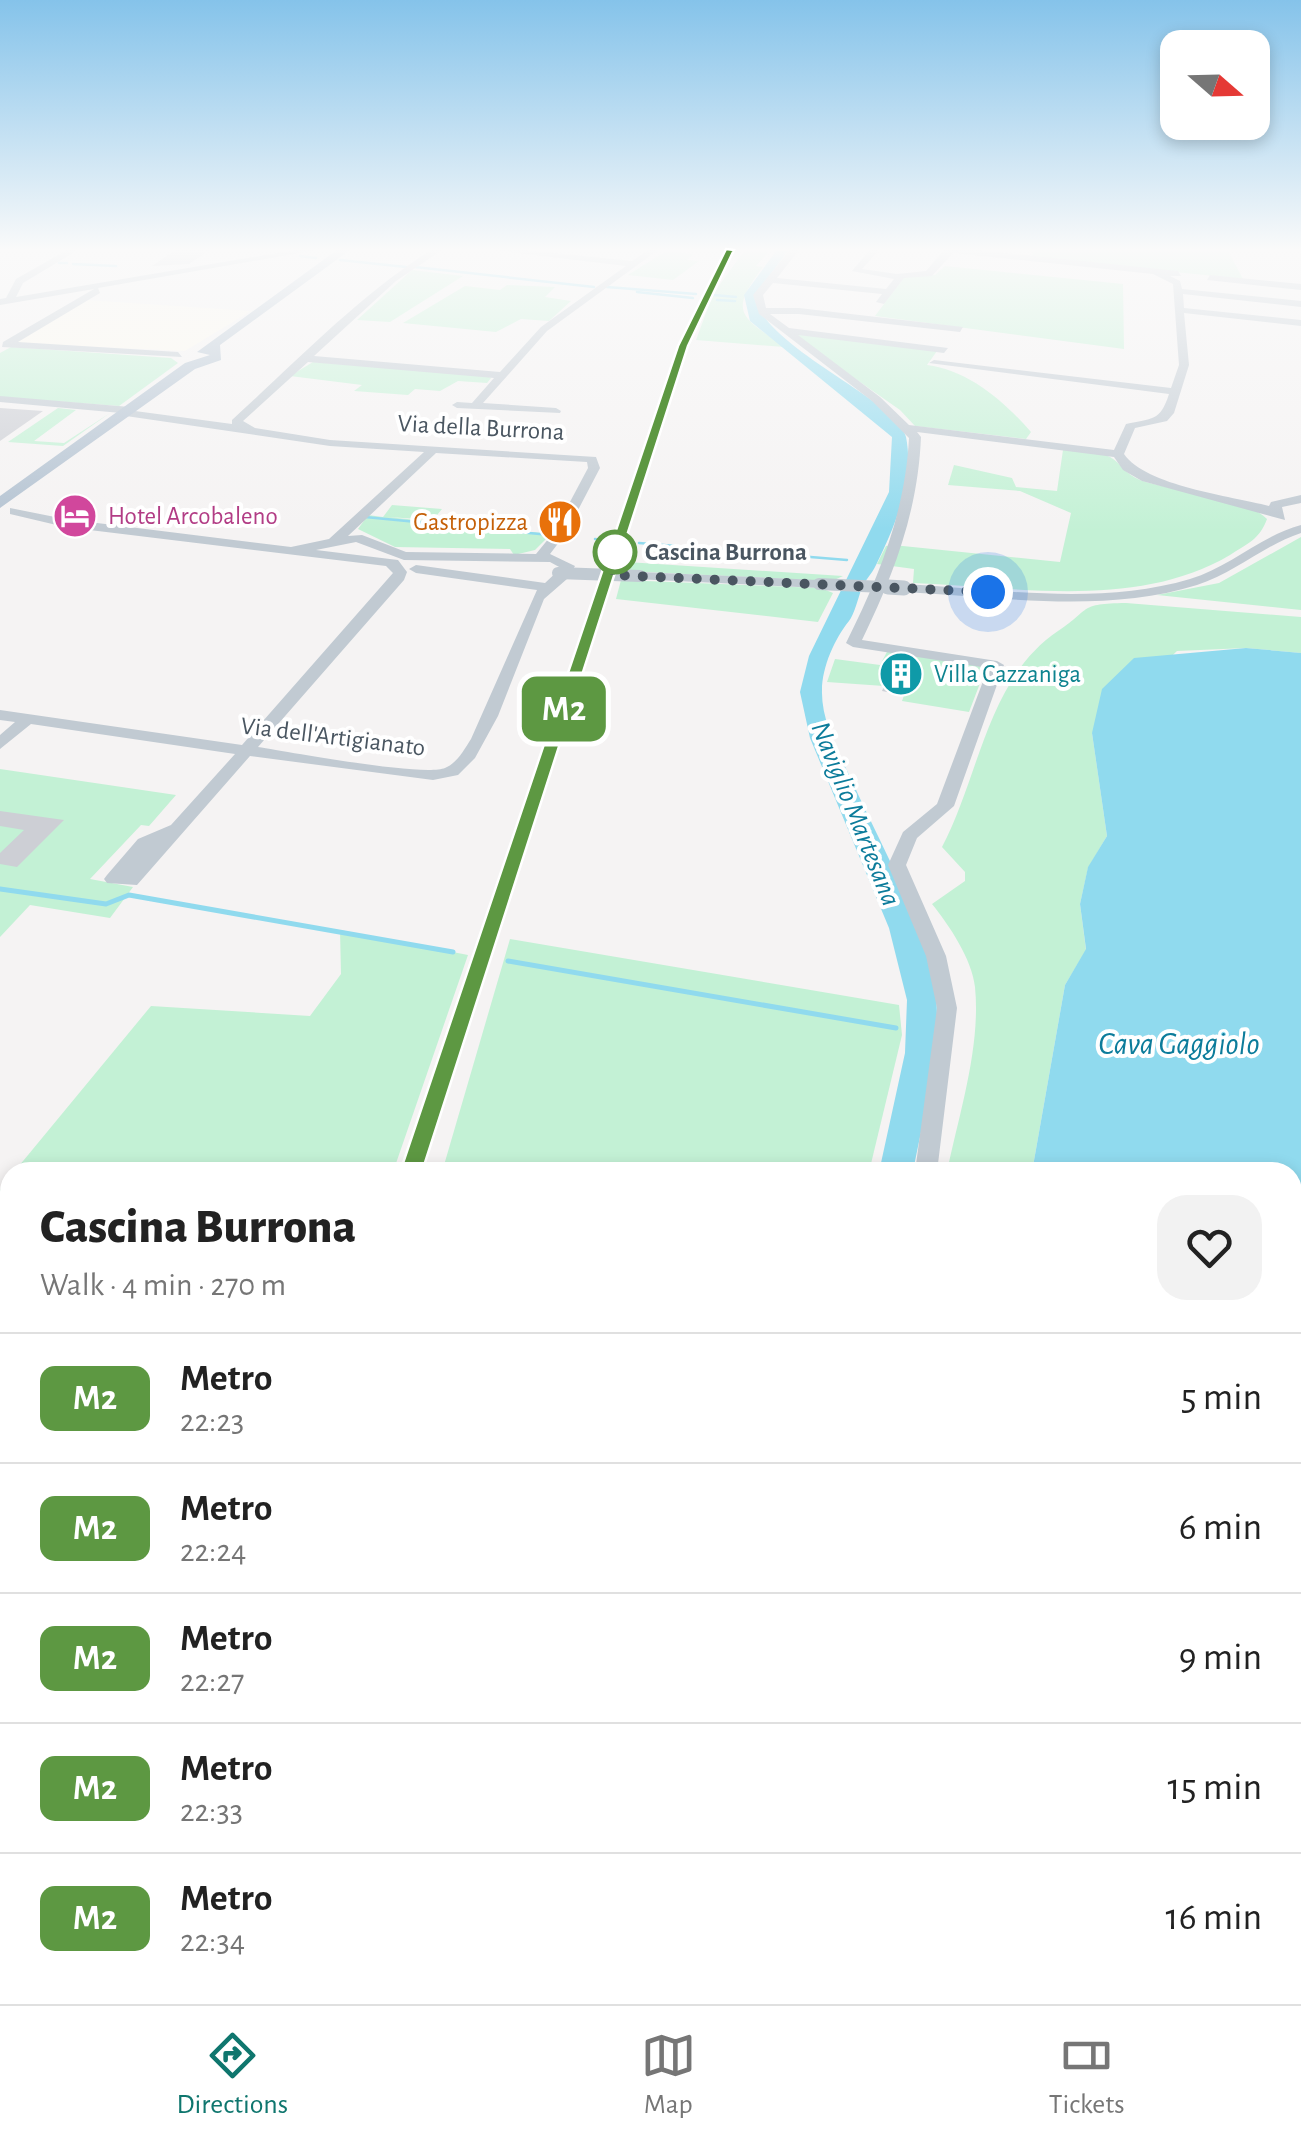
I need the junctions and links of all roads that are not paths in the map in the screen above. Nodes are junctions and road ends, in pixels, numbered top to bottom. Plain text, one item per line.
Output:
1 (214, 344) edge
2 (319, 344) edge
3 (530, 344) edge
4 (798, 344) edge
5 (891, 344) edge
6 (949, 344) edge
7 (1182, 344) edge
8 (4, 346) edge
9 (944, 350) junction
10 (197, 356) junction
11 (303, 358) junction
12 (1067, 364) dead end
13 (501, 374) junction
14 (1055, 378) junction
15 (1176, 392) junction
16 (0, 399) edge
17 (476, 404) junction
18 (457, 406) dead end
19 (556, 411) dead end
20 (128, 412) junction
21 (239, 417) junction
22 (215, 425) junction
23 (910, 428) junction
24 (252, 431) junction
25 (434, 449) junction
26 (1118, 454) junction
27 (1232, 498) junction
28 (1301, 499) edge
29 (1285, 500) junction
30 (5, 512) edge
31 (1277, 514) junction
32 (353, 520) junction
33 (1301, 527) edge
34 (1275, 536) junction
35 (357, 538) junction
36 (333, 547) junction
37 (379, 554) junction
38 (540, 558) junction
39 (552, 580) junction
40 (0, 716) edge
41 (27, 719) junction
42 (0, 744) edge
43 (242, 751) junction
44 (175, 828) dead end
45 (927, 1162) edge

1 - 10 main road
2 - 11 street
3 - 13 street
4 - 23 street
5 - 9 street
6 - 9 street
7 - 15 street
8 - 10 street
9 - 14 street
10 - 20 main road
11 - 13 street
11 - 21 street
12 - 14 street
13 - 17 street
14 - 15 street
15 - 26 street
16 - 20 street, Via della Burrona
17 - 18 street
17 - 19 street
20 - 22 street, Via della Burrona
20 - 30 main road
21 - 22 street, Via della Burrona
21 - 24 street, Via della Burrona
22 - 24 street, Via della Burrona
23 - 26 street
23 - 45 street
24 - 25 street, Via della Burrona
25 - 32 street
25 - 38 street, Via della Burrona
26 - 27 street
27 - 29 street
27 - 31 street
28 - 29 street
29 - 31 street
30 - 36 street
31 - 33 street
31 - 34 street
32 - 35 street
32 - 36 street
33 - 34 street
34 - 39 street, bridge
35 - 36 street
35 - 37 street
36 - 37 street
37 - 38 street
37 - 39 street
37 - 39 street
37 - 43 street
38 - 39 street, Via dell'Artigianato
39 - 43 street, Via dell'Artigianato
40 - 41 street, Via dell'Artigianato
41 - 42 street
41 - 43 street, Via dell'Artigianato
43 - 44 street

